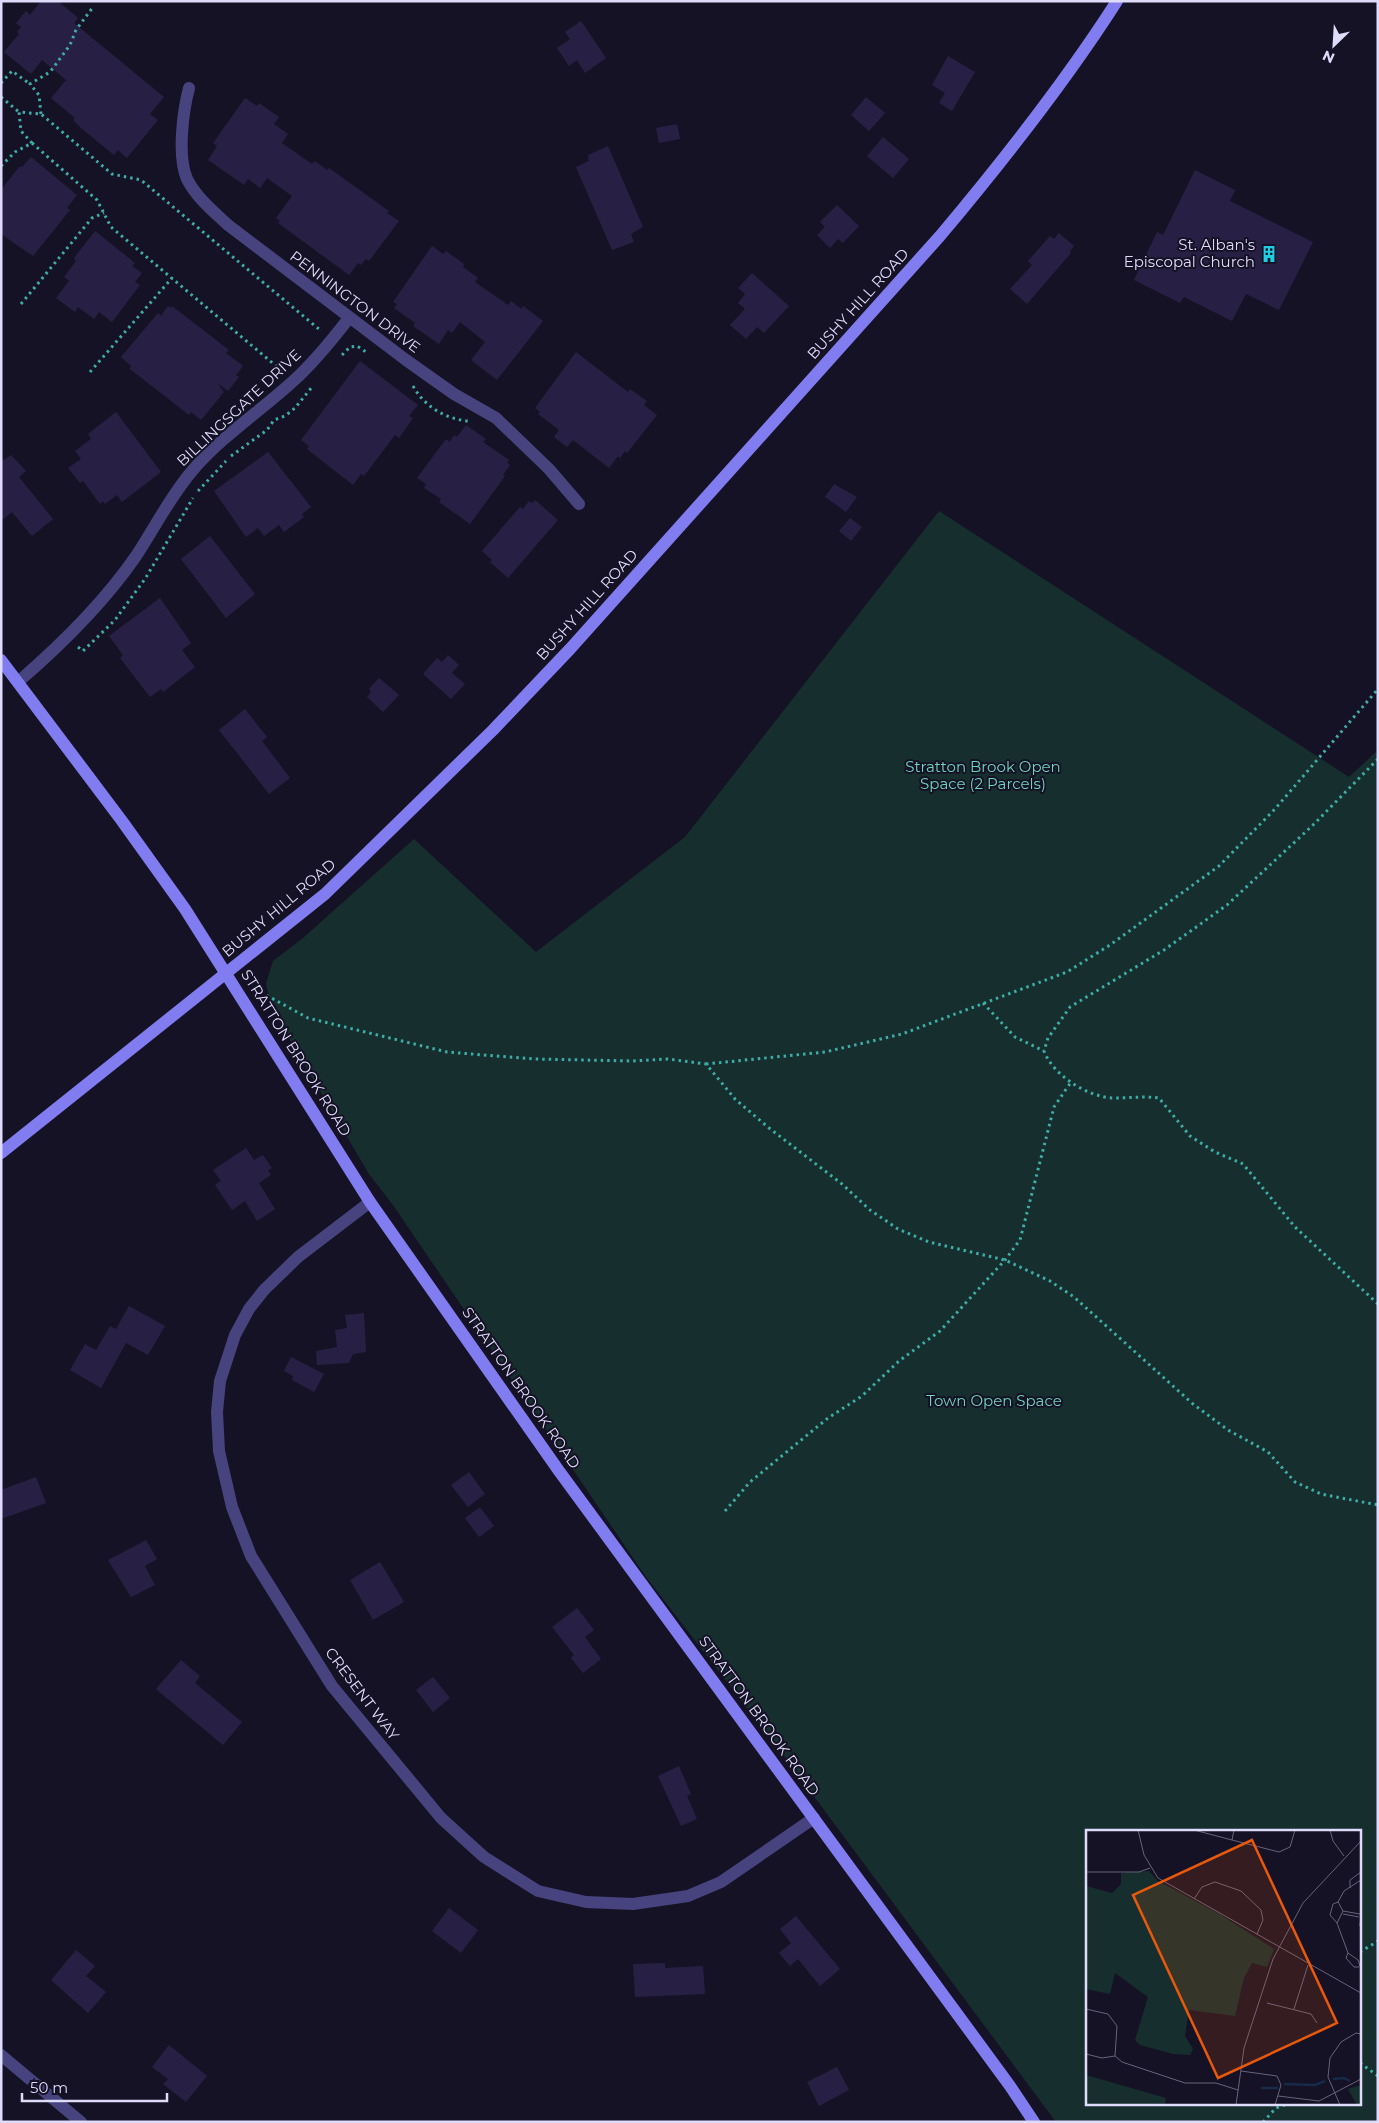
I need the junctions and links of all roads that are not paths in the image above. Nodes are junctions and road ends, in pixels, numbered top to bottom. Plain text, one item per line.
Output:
1 (1118, 1) edge
2 (189, 88) dead end
3 (349, 318) junction
4 (579, 504) dead end
5 (1, 660) edge
6 (18, 682) junction
7 (226, 973) junction
8 (1, 1153) edge
9 (370, 1202) junction
10 (814, 1818) junction
11 (1, 2055) edge
12 (81, 2122) edge
13 (1034, 2122) edge

1 - 7 street, BUSHY HILL ROAD
2 - 3 street, PENNINGTON DRIVE
3 - 4 street, PENNINGTON DRIVE
3 - 6 street, BILLINGSGATE DRIVE
5 - 6 street, STRATTON BROOK ROAD
6 - 7 street, STRATTON BROOK ROAD
7 - 8 street, BUSHY HILL ROAD
7 - 9 street, STRATTON BROOK ROAD
9 - 10 street, STRATTON BROOK ROAD
9 - 10 street, CRESENT WAY
10 - 13 street, STRATTON BROOK ROAD
11 - 12 street

